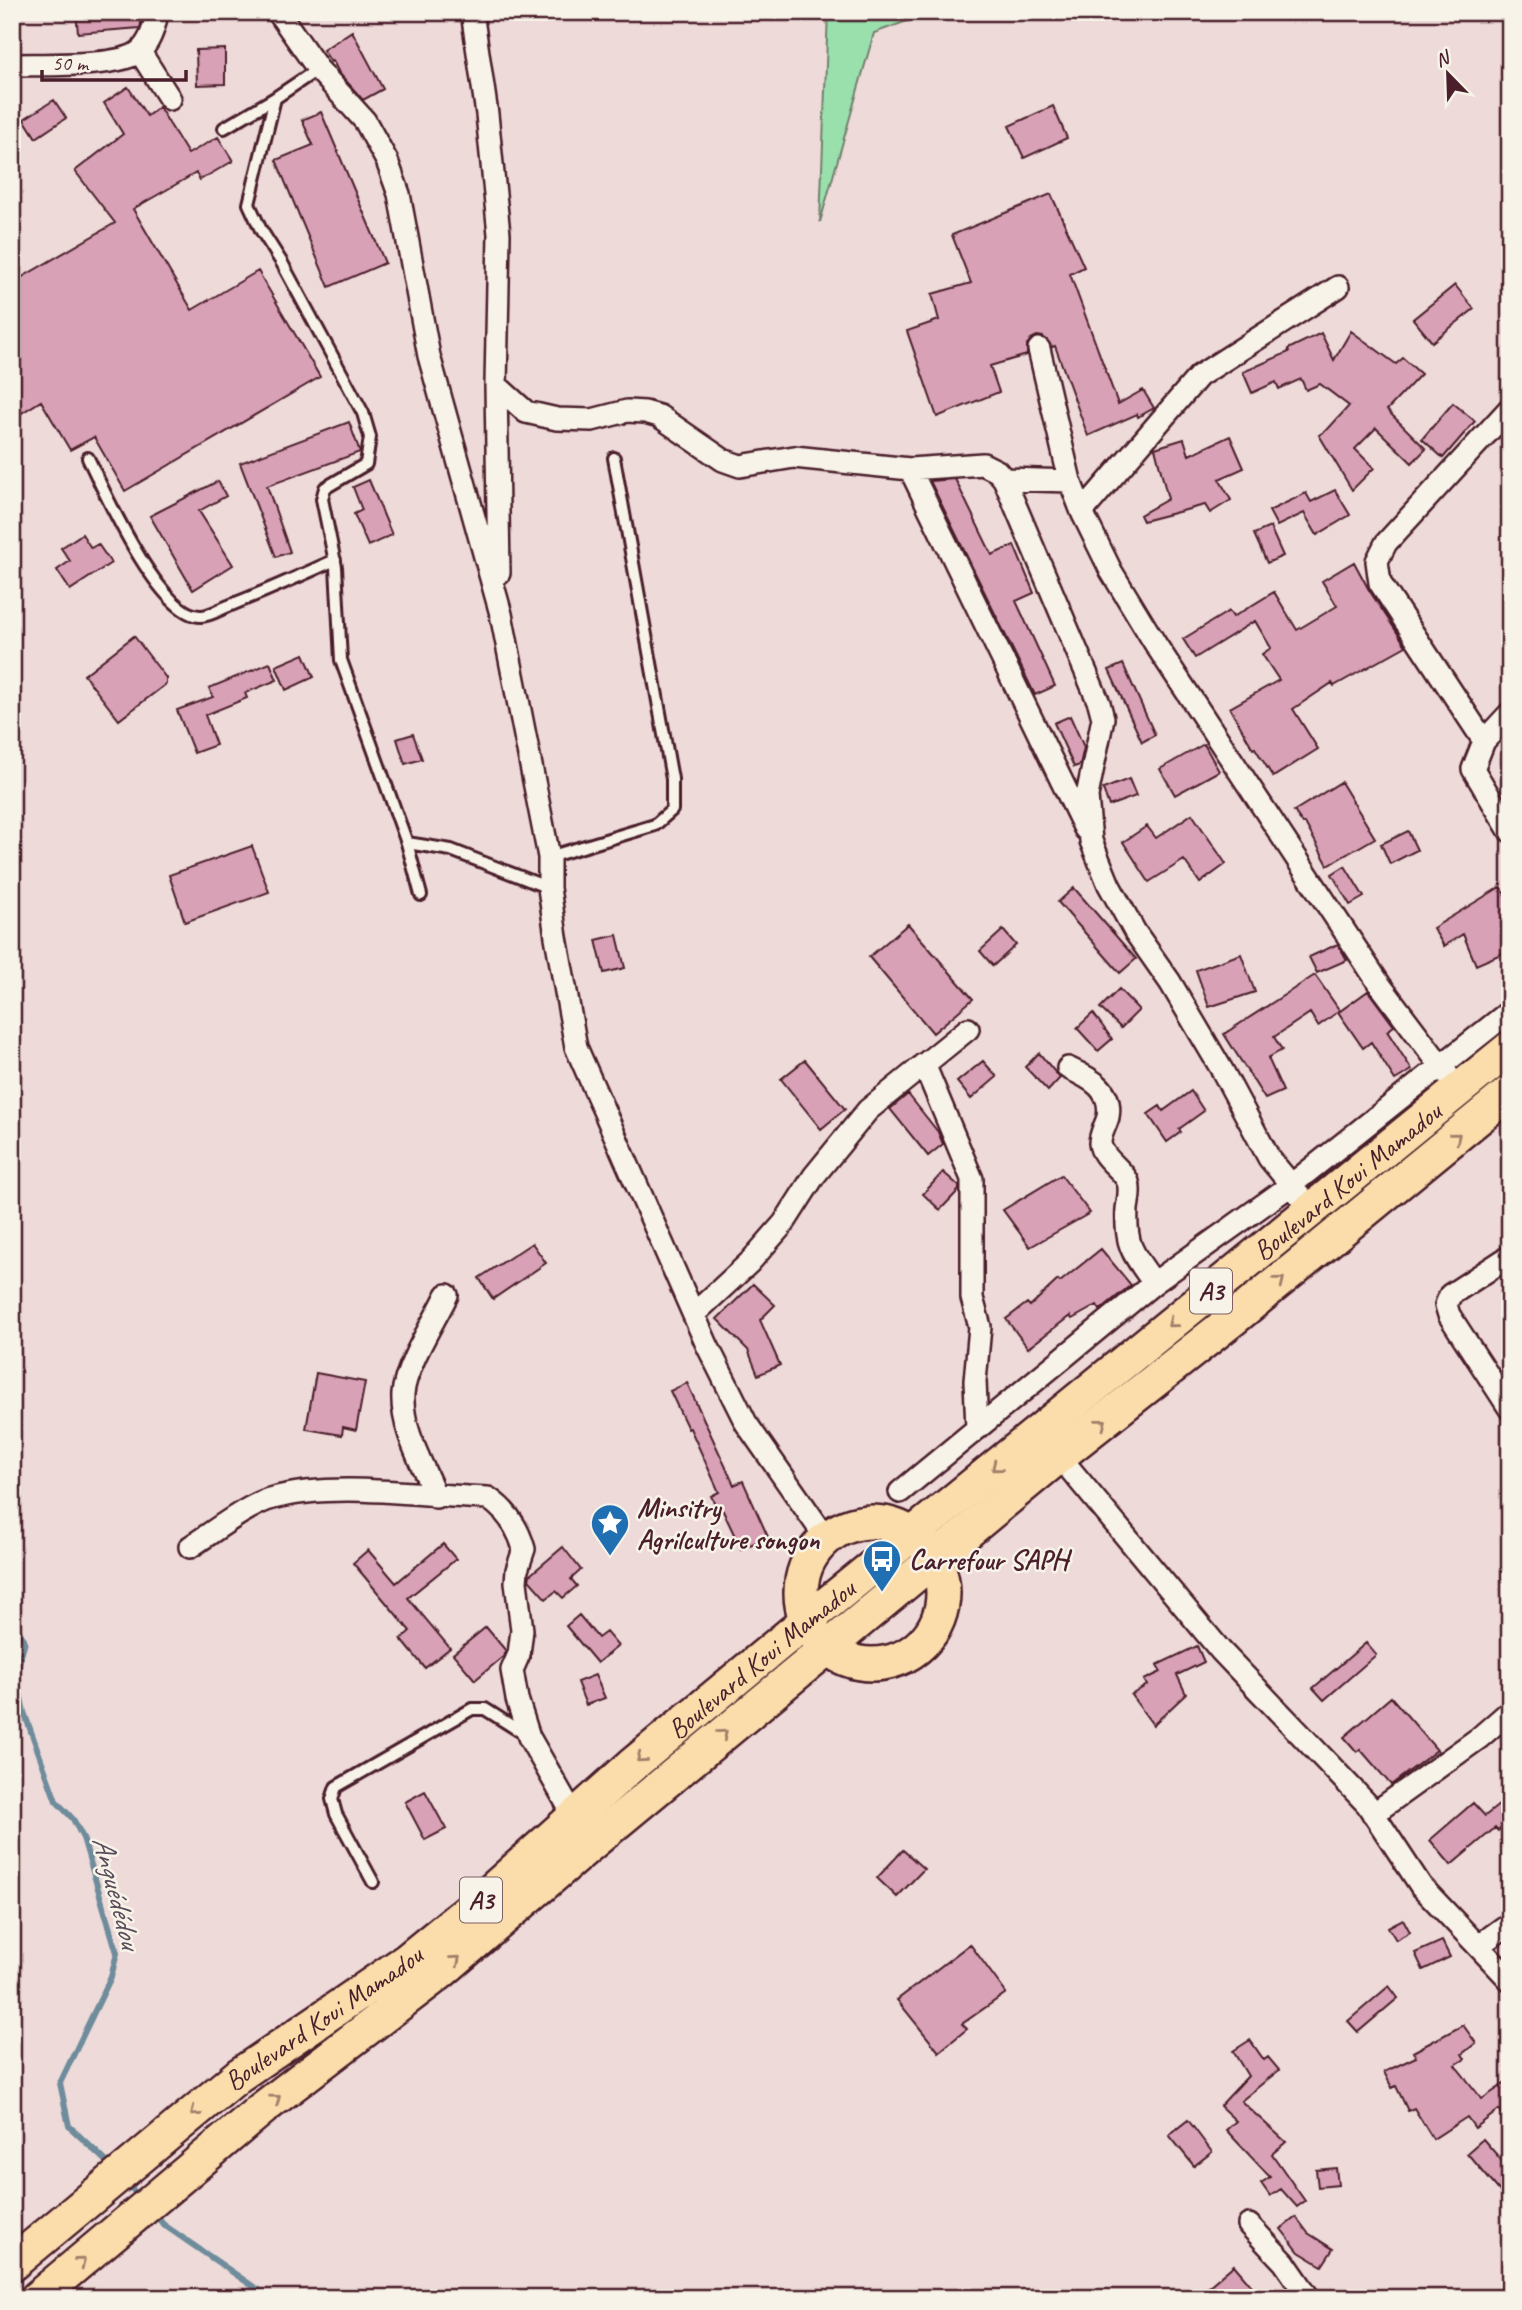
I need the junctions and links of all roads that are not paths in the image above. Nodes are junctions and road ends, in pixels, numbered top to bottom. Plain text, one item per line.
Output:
1 (158, 12) edge
2 (278, 12) edge
3 (472, 12) edge
4 (140, 52) junction
5 (12, 65) edge
6 (318, 69) junction
7 (275, 98) junction
8 (170, 99) dead end
9 (224, 128) dead end
10 (1338, 286) dead end
11 (1039, 349) dead end
12 (496, 385) junction
13 (1510, 408) edge
14 (88, 458) dead end
15 (614, 458) dead end
16 (910, 469) junction
17 (1004, 479) junction
18 (1070, 481) junction
19 (1082, 512) junction
20 (335, 559) junction
21 (501, 614) junction
22 (1510, 713) edge
23 (1484, 741) junction
24 (1510, 831) edge
25 (1091, 841) junction
26 (407, 843) junction
27 (549, 857) junction
28 (549, 888) junction
29 (421, 895) dead end
30 (1510, 1011) edge
31 (968, 1029) dead end
32 (1510, 1048) edge
33 (924, 1064) junction
34 (1068, 1068) dead end
35 (1450, 1078) junction
36 (1510, 1093) edge
37 (1301, 1197) junction
38 (1510, 1256) edge
39 (1154, 1283) junction
40 (447, 1295) dead end
41 (694, 1314) junction
42 (1510, 1409) edge
43 (977, 1429) junction
44 (1059, 1456) junction
45 (900, 1492) dead end
46 (436, 1497) junction
47 (913, 1534) junction
48 (827, 1538) junction
49 (190, 1547) dead end
50 (936, 1560) junction
51 (806, 1621) junction
52 (827, 1648) junction
53 (1510, 1711) edge
54 (528, 1737) junction
55 (1373, 1814) junction
56 (574, 1816) junction
57 (373, 1882) dead end
58 (1510, 1923) edge
59 (1478, 1946) junction
60 (1510, 1980) edge
61 (1249, 2225) dead end
62 (12, 2264) edge
63 (37, 2298) edge
64 (1309, 2298) edge

1 - 4 street
2 - 6 street
3 - 12 street
4 - 5 street
4 - 8 street
6 - 7 lane
6 - 21 street
7 - 9 lane
7 - 20 lane
10 - 19 street
11 - 18 street
12 - 16 street
12 - 21 street
13 - 23 street
14 - 20 lane
15 - 27 lane
16 - 17 street
16 - 25 street
17 - 18 street
17 - 25 street
18 - 19 street
19 - 35 street
20 - 26 lane
21 - 27 street
22 - 23 street
23 - 24 street
25 - 37 street
26 - 28 lane
26 - 29 lane
27 - 28 street
28 - 41 street
30 - 35 street
31 - 33 street
32 - 35 main road, Boulevard Koui Mamadou / A3
33 - 41 street
33 - 43 street
34 - 39 street
35 - 37 main road, Boulevard Koui Mamadou / A3
44 -> 36 main road, Boulevard Koui Mamadou / A3
37 - 39 street
37 -> 47 main road, Boulevard Koui Mamadou / A3
38 - 42 street
39 - 43 street
40 - 46 street
41 - 48 street
43 - 45 street
44 - 50 main road, Boulevard Koui Mamadou / A3
44 - 55 street
46 - 49 street
46 - 54 street
47 - 48 main road
47 - 50 main road
47 - 51 main road, Boulevard Koui Mamadou / A3
48 - 51 main road
50 - 52 main road, Boulevard Koui Mamadou / A3
50 - 52 main road
51 - 52 main road
51 -> 56 main road, Boulevard Koui Mamadou / A3
63 -> 52 main road, Boulevard Koui Mamadou / A3
53 - 55 street
54 - 56 street
54 - 57 lane
55 - 59 street
56 -> 62 main road, Boulevard Koui Mamadou / A3
58 - 59 street
59 - 60 street
61 - 64 street

